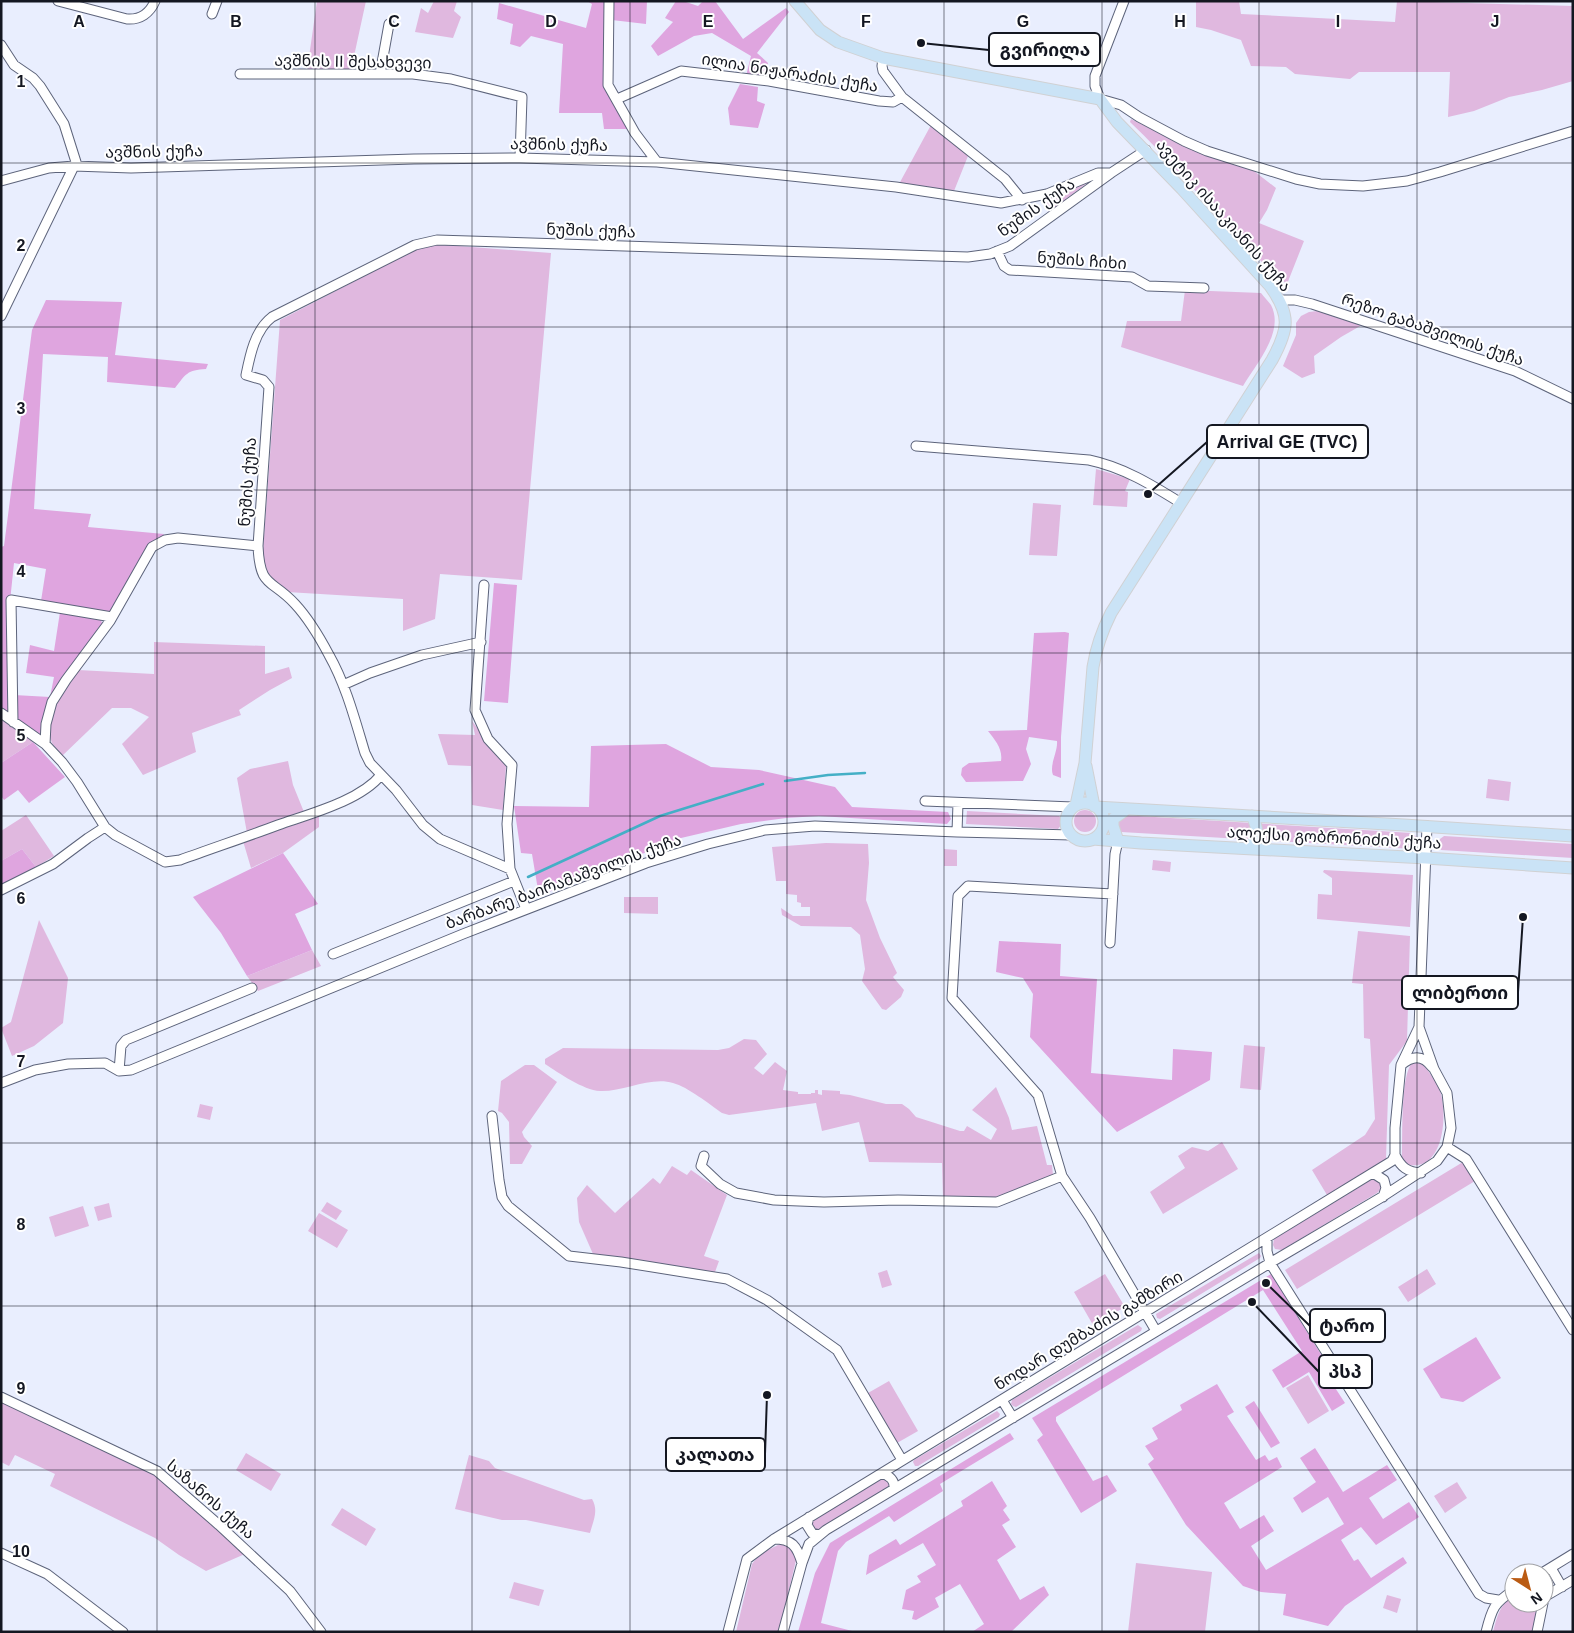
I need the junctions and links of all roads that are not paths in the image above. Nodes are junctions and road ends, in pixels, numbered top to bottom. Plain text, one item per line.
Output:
1 (58, 1) edge
2 (155, 1) edge
3 (217, 1) edge
4 (609, 1) edge
5 (795, 1) edge
6 (1124, 1) edge
7 (94, 6) edge
8 (212, 14) dead end
9 (389, 24) dead end
10 (1, 45) edge
11 (883, 58) junction
12 (240, 74) dead end
13 (380, 74) junction
14 (902, 97) junction
15 (617, 99) junction
16 (1100, 99) junction
17 (1573, 131) edge
18 (1146, 150) junction
19 (520, 158) junction
20 (657, 162) junction
21 (74, 166) junction
22 (1111, 173) junction
23 (1, 181) edge
24 (1022, 200) junction
25 (997, 251) junction
26 (1204, 288) dead end
27 (1280, 300) junction
28 (1, 316) edge
29 (1573, 399) edge
30 (916, 446) dead end
31 (1181, 503) junction
32 (258, 546) junction
33 (484, 584) dead end
34 (112, 618) junction
35 (481, 642) junction
36 (343, 685) junction
37 (1, 713) edge
38 (13, 722) junction
39 (45, 744) junction
40 (1085, 762) junction
41 (381, 776) junction
42 (924, 801) dead end
43 (958, 803) junction
44 (1074, 806) junction
45 (1095, 806) junction
46 (1127, 809) junction
47 (1252, 816) junction
48 (1427, 826) junction
49 (105, 827) junction
50 (957, 832) junction
51 (1071, 835) junction
52 (1573, 836) edge
53 (1093, 838) junction
54 (1118, 842) junction
55 (1249, 848) junction
56 (1426, 858) junction
57 (1573, 868) edge
58 (510, 869) junction
59 (514, 881) junction
60 (1, 890) edge
61 (1112, 894) junction
62 (526, 909) junction
63 (1110, 943) dead end
64 (334, 954) dead end
65 (252, 988) dead end
66 (1419, 1027) junction
67 (1401, 1065) junction
68 (1434, 1069) junction
69 (119, 1071) junction
70 (1, 1083) edge
71 (492, 1116) dead end
72 (1447, 1147) junction
73 (1395, 1155) junction
74 (704, 1156) dead end
75 (1373, 1173) junction
76 (1421, 1173) junction
77 (1062, 1176) junction
78 (1382, 1197) junction
79 (1267, 1239) junction
80 (1270, 1263) junction
81 (1145, 1313) junction
82 (1573, 1330) edge
83 (1156, 1331) junction
84 (1, 1397) edge
85 (1002, 1400) junction
86 (1013, 1418) junction
87 (902, 1460) junction
88 (882, 1473) junction
89 (894, 1490) junction
90 (809, 1517) junction
91 (820, 1535) junction
92 (774, 1540) junction
93 (1, 1553) edge
94 (1573, 1554) edge
95 (802, 1563) junction
96 (1554, 1566) edge
97 (1554, 1573) edge
98 (1573, 1580) edge
99 (1562, 1586) junction
100 (1554, 1592) edge
101 (1504, 1596) edge
102 (1498, 1600) junction
103 (1541, 1613) edge
104 (123, 1632) edge
105 (320, 1632) edge
106 (728, 1632) edge
107 (783, 1632) edge
108 (1486, 1632) edge
109 (1537, 1632) edge

1 - 7 street
2 - 7 street
3 - 8 street
4 - 15 street
5 - 11 main road
6 - 16 street
9 - 13 street
10 - 21 street
11 - 14 street
11 - 16 main road
12 - 13 street, ავშნის II შესახვევი
13 - 19 street, ავშნის II შესახვევი
14 - 15 street, ილია ნიჟარაძის ქუჩა
14 - 24 street
15 - 20 street
16 - 17 street
16 - 18 main road, ავეტიკ ისააკიანის ქუჩა
18 - 22 street, ნუშის ქუჩა
18 - 27 main road, ავეტიკ ისააკიანის ქუჩა
19 - 20 street, ავშნის ქუჩა
19 - 21 street, ავშნის ქუჩა
20 - 24 street, ავშნის ქუჩა
21 - 23 street, ავშნის ქუჩა
21 - 28 street
22 - 24 street, ავშნის ქუჩა
22 - 25 street, ნუშის ქუჩა
25 - 26 street, ნუშის ჩიხი
25 - 32 street, ნუშის ქუჩა
27 - 29 street, რეზო გაბაშვილის ქუჩა
27 - 31 main road, ავეტიკ ისააკიანის ქუჩა
30 - 31 street
31 - 40 main road, ავეტიკ ისააკიანის ქუჩა
32 - 34 street
32 - 36 street
33 - 35 street
34 - 38 street
34 - 39 street
35 - 36 street
35 - 58 street
36 - 41 street
37 - 38 street
38 - 39 street
39 - 49 street
40 - 44 main road, ავეტიკ ისააკიანის ქუჩა
40 - 45 main road, ავეტიკ ისააკიანის ქუჩა
41 - 49 street
41 - 58 street
42 - 43 street
43 - 44 street
43 - 50 street
44 - 45 main road
44 - 51 main road
45 - 46 main road, ალექსი გობრონიძის ქუჩა
45 - 53 main road
46 - 47 main road, ალექსი გობრონიძის ქუჩა
46 - 54 main road
47 - 48 main road, ალექსი გობრონიძის ქუჩა
47 - 55 main road
48 - 52 main road, ალექსი გობრონიძის ქუჩა
48 - 56 street
49 - 60 street
50 - 51 street, ბარბარე ბაირამაშვილის ქუჩა
50 - 62 street, ბარბარე ბაირამაშვილის ქუჩა
51 - 53 main road
53 - 54 main road, ალექსი გობრონიძის ქუჩა
54 - 55 main road, ალექსი გობრონიძის ქუჩა
54 - 61 street
55 - 56 main road, ალექსი გობრონიძის ქუჩა
56 - 57 main road, ალექსი გობრონიძის ქუჩა
56 - 66 street
58 - 59 street
59 - 62 street
59 - 64 street, ბარბარე ბაირამაშვილის ქუჩა
61 - 63 street
61 - 77 street
62 - 69 street, ბარბარე ბაირამაშვილის ქუჩა
65 - 69 street
66 - 67 street
66 - 68 street
67 - 68 street
67 - 73 street
68 - 72 street
69 - 70 street
71 - 87 street
72 - 76 street
72 - 82 street
73 - 75 street, ნოდარ დუმბაძის გამზირი
73 - 76 street
74 - 77 street
75 - 78 street
75 - 79 street, ნოდარ დუმბაძის გამზირი
76 - 78 street
77 - 81 street
78 - 80 street
79 - 80 street
79 - 81 street, ნოდარ დუმბაძის გამზირი
80 - 83 street
80 - 102 street
81 - 83 street
81 - 85 street, ნოდარ დუმბაძის გამზირი
83 - 86 street
84 - 105 street, საზანოს ქუჩა
85 - 86 street
85 - 87 street, ნოდარ დუმბაძის გამზირი
86 - 89 street
87 - 88 street, ნოდარ დუმბაძის გამზირი
88 - 89 street
88 - 90 street, ნოდარ დუმბაძის გამზირი
89 - 91 street
90 - 91 street
90 - 92 street, ნოდარ დუმბაძის გამზირი
91 - 95 street
92 - 95 street
92 - 106 street, ნოდარ დუმბაძის გამზირი
93 - 104 street
94 - 96 street
95 - 107 street
97 - 99 street
98 - 99 street
99 - 100 street
101 - 102 street
102 - 108 street
103 - 109 street

